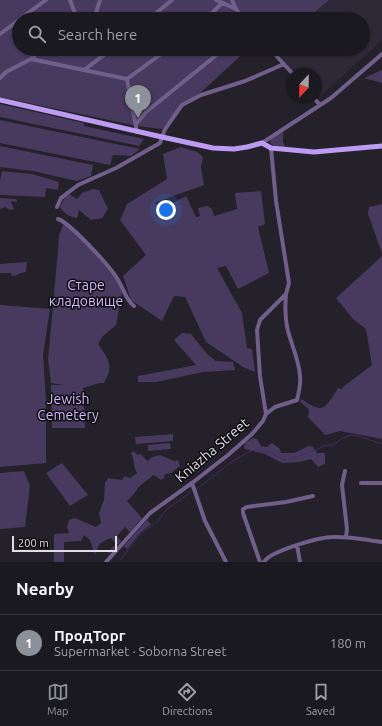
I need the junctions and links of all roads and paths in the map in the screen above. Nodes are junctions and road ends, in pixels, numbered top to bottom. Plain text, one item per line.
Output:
1 (46, 0) edge
2 (70, 0) edge
3 (100, 0) edge
4 (172, 0) edge
5 (216, 0) edge
6 (232, 0) edge
7 (222, 3) junction
8 (236, 9) junction
9 (30, 12) edge
10 (74, 12) edge
11 (96, 12) edge
12 (157, 12) edge
13 (213, 12) edge
14 (238, 12) edge
15 (12, 25) edge
16 (0, 34) edge
17 (382, 54) edge
18 (34, 56) edge
19 (103, 56) edge
20 (158, 56) edge
21 (215, 56) edge
22 (277, 56) edge
23 (31, 59) junction
24 (284, 64) junction
25 (288, 68) edge
26 (84, 70) junction
27 (0, 78) edge
28 (127, 79) junction
29 (0, 100) edge
30 (320, 106) joint
31 (136, 124) junction
32 (137, 132) junction
33 (162, 137) junction
34 (262, 143) junction
35 (382, 146) edge
36 (271, 148) junction
37 (58, 207) dead end
38 (58, 219) dead end
39 (286, 294) junction
40 (134, 306) dead end
41 (266, 414) junction
42 (345, 471) dead end
43 (192, 483) junction
44 (361, 483) dead end
45 (382, 483) edge
46 (313, 496) dead end
47 (346, 537) junction
48 (382, 542) edge
49 (297, 545) junction
50 (106, 562) edge
51 (226, 562) edge
52 (260, 562) edge
53 (264, 562) edge
54 (300, 562) edge

1 - 9 street
2 - 10 street
3 - 11 street
4 - 12 street
5 - 7 street
6 - 8 street
7 - 8 street
7 - 13 street
8 - 14 street
15 - 16 street
17 - 30 street
18 - 23 street
19 - 26 street
20 - 28 street
21 - 31 street
22 - 24 street
23 - 26 street
23 - 27 street
24 - 25 street
24 - 33 street
26 - 28 street
28 - 31 street
29 - 32 main road
30 - 34 street
31 - 32 street
32 - 33 main road
33 - 34 main road
33 - 37 street
34 - 36 main road
35 - 36 main road
36 - 39 street
38 - 40 street
39 - 41 street, Kniazha Street
39 - 41 street
41 - 43 street, Kniazha Street
42 - 47 street
43 - 50 street, Kniazha Street
43 - 51 street
44 - 45 street
46 - 52 street
47 - 48 street
47 - 49 street
49 - 53 street
49 - 54 street

